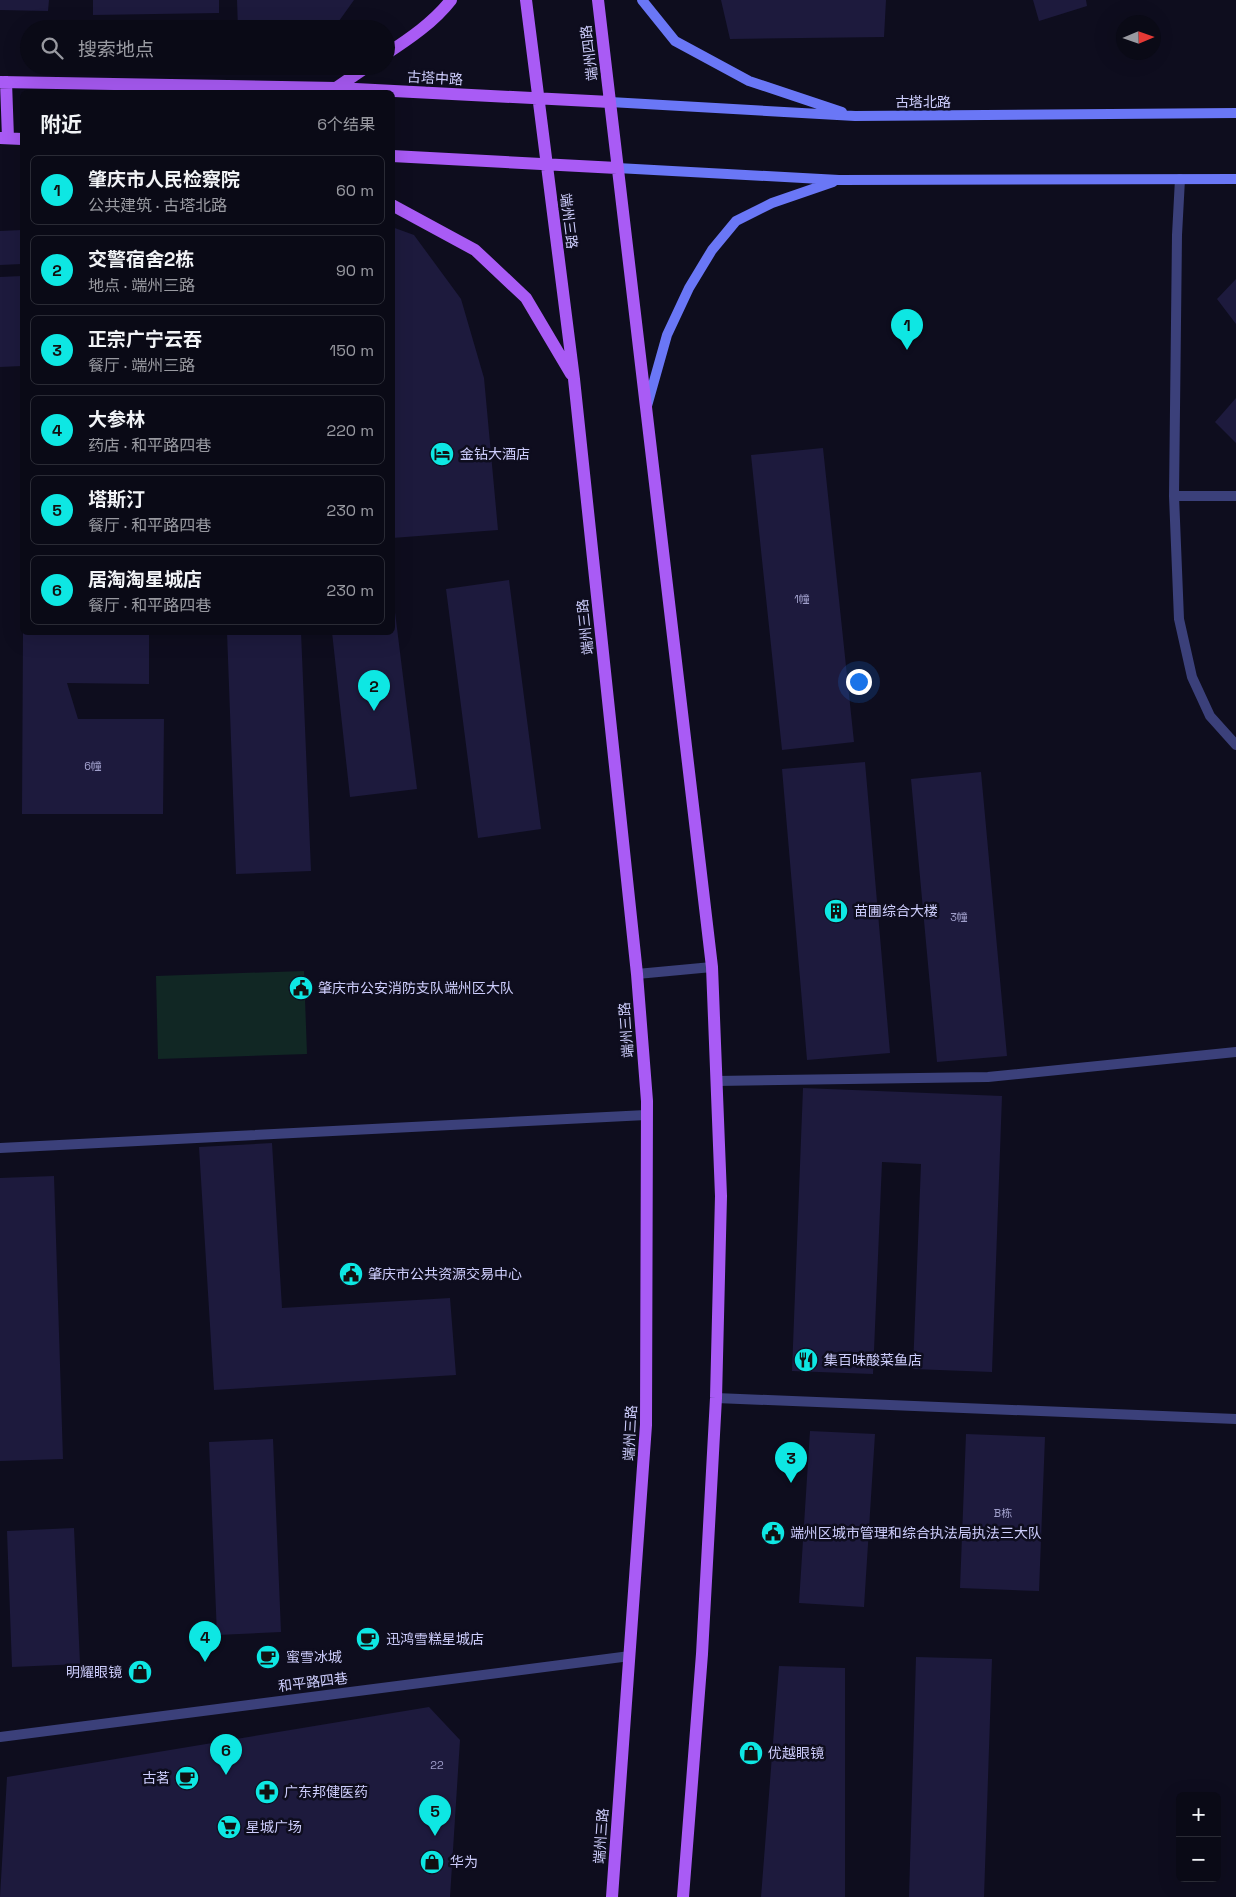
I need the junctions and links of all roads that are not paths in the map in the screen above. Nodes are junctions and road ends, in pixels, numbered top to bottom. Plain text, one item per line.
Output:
1 (451, 0) edge
2 (526, 0) edge
3 (598, 0) edge
4 (642, 0) edge
5 (395, 48) edge
6 (355, 75) edge
7 (3, 82) edge
8 (336, 88) junction
9 (373, 90) edge
10 (395, 91) edge
11 (538, 99) junction
12 (610, 102) junction
13 (1236, 114) edge
14 (855, 116) junction
15 (4, 138) edge
16 (20, 139) edge
17 (395, 156) edge
18 (547, 164) junction
19 (617, 168) junction
20 (1180, 179) junction
21 (1236, 179) edge
22 (839, 180) junction
23 (395, 207) edge
24 (574, 379) junction
25 (646, 411) junction
26 (1174, 496) junction
27 (1236, 496) edge
28 (1236, 745) edge
29 (712, 967) junction
30 (637, 974) junction
31 (1236, 1052) edge
32 (716, 1081) junction
33 (646, 1115) junction
34 (0, 1148) edge
35 (716, 1398) junction
36 (1236, 1418) edge
37 (630, 1656) junction
38 (0, 1737) edge
39 (612, 1897) edge
40 (683, 1897) edge

1 - 5 main road
2 - 11 main road
3 - 12 main road, 端州四路
4 - 14 main road
6 - 8 main road
7 - 8 main road, 古塔中路
7 - 15 main road
8 - 9 main road, 古塔中路
10 - 11 main road, 古塔中路
11 - 12 main road, 古塔中路
11 - 18 main road, 端州三路
12 - 14 main road, 古塔北路
12 - 19 main road, 端州四路
13 - 14 main road, 古塔北路
15 - 16 main road
17 - 18 main road
18 - 19 main road
18 - 24 main road, 端州三路
19 - 22 main road
19 - 25 main road
20 - 21 main road
20 - 22 main road
20 - 26 street
22 - 25 main road
23 - 24 main road
24 - 30 main road, 端州三路
25 - 29 main road
26 - 27 street
26 - 28 street
29 - 30 street
29 - 32 main road
30 - 33 main road, 端州三路
31 - 32 street
32 - 35 main road
33 - 34 street
33 - 37 main road, 端州三路
35 - 36 street
35 - 40 main road
37 - 38 street, 和平路四巷
37 - 39 main road, 端州三路

